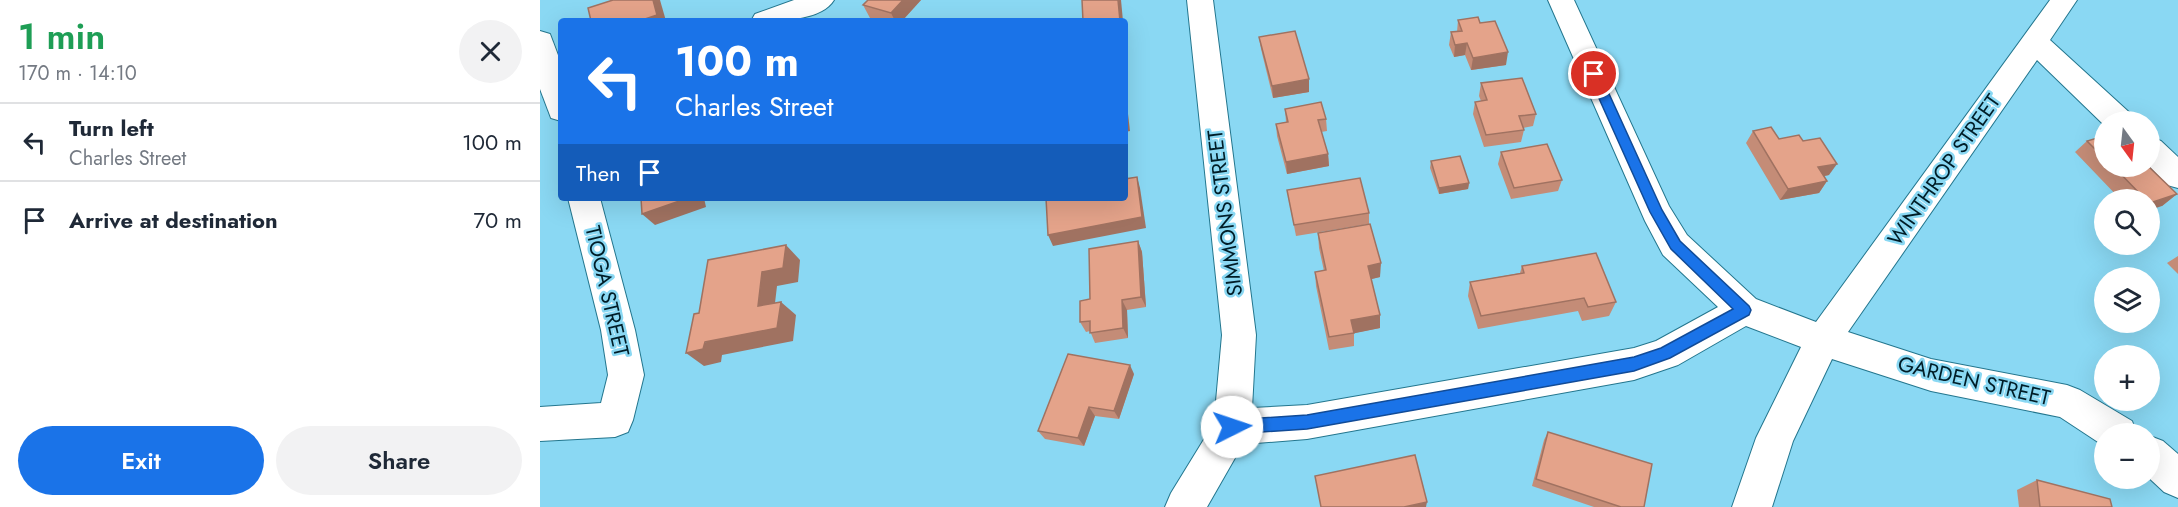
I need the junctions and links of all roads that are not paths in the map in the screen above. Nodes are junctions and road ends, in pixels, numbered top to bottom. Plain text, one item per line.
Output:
1 (821, 0) edge
2 (1200, 0) edge
3 (1561, 0) edge
4 (2063, 0) edge
5 (773, 18) edge
6 (540, 41) edge
7 (2035, 42) junction
8 (558, 96) edge
9 (2108, 111) edge
10 (2160, 159) edge
11 (2178, 176) edge
12 (585, 201) edge
13 (1744, 310) junction
14 (1823, 340) junction
15 (2101, 423) edge
16 (540, 424) edge
17 (1232, 427) junction
18 (2160, 463) edge
19 (2178, 479) edge
20 (1185, 507) edge
21 (1752, 507) edge

1 - 5 street
2 - 17 street, SIMMONS STREET
3 - 13 street
4 - 7 street, WINTHROP STREET
6 - 8 street
7 - 9 street
7 - 14 street, WINTHROP STREET
10 - 11 street
12 - 16 street, TIOGA STREET
13 - 14 street, GARDEN STREET
13 - 17 street
14 - 15 street, GARDEN STREET
14 - 21 street, WINTHROP STREET
17 - 20 street
18 - 19 street

